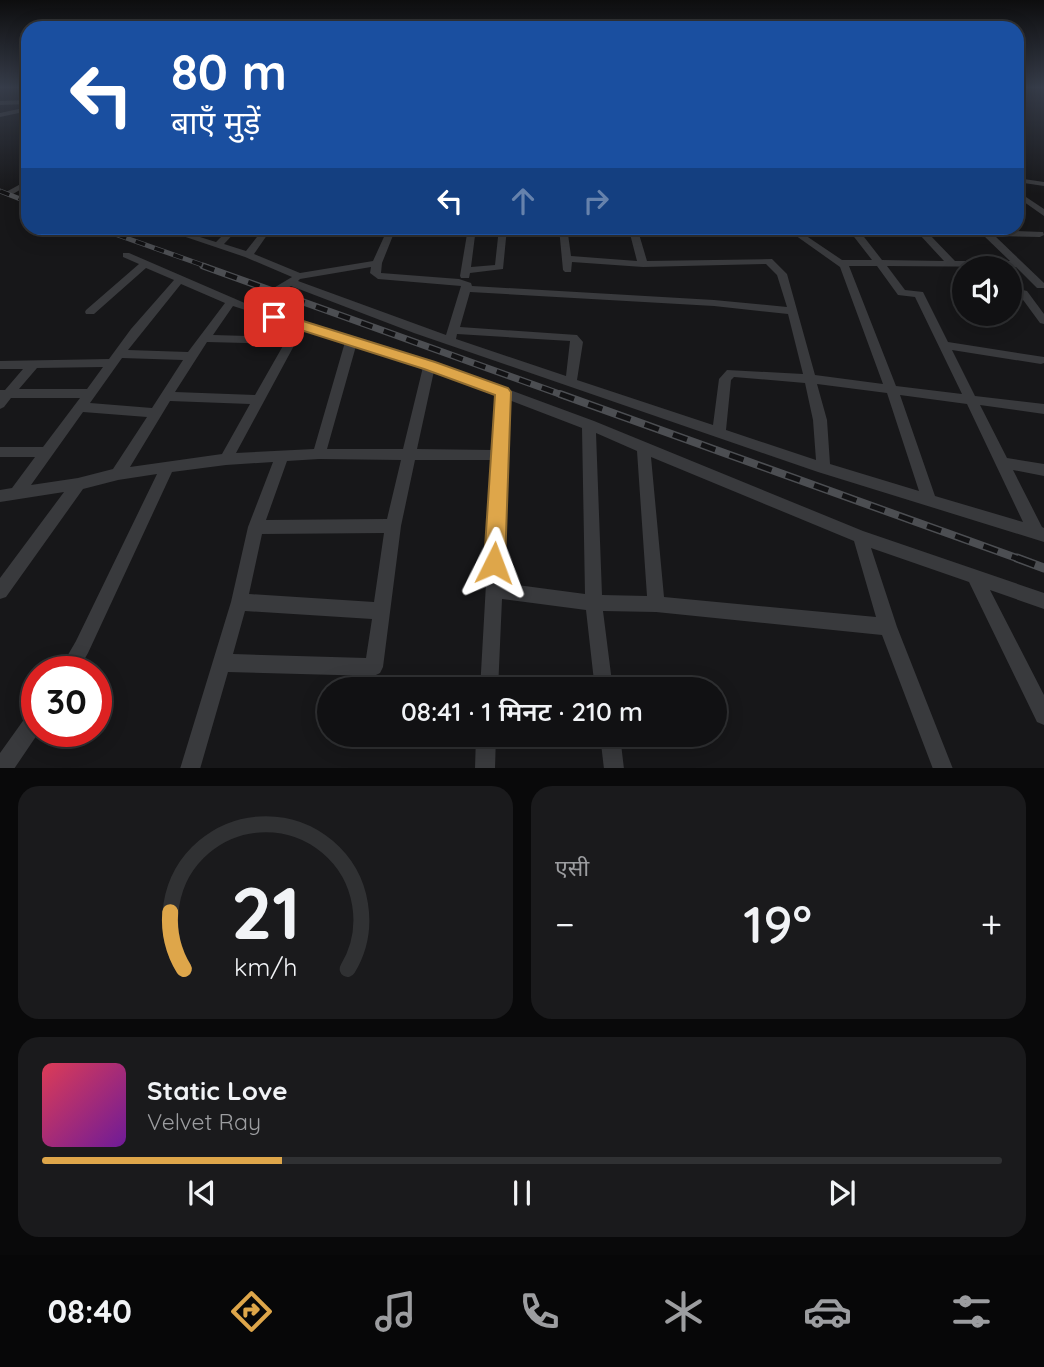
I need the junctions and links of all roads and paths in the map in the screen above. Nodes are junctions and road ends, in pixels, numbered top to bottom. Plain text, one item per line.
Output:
1 (1024, 181) edge
2 (1044, 184) edge
3 (21, 186) edge
4 (10, 192) dead end
5 (1024, 198) edge
6 (1044, 213) edge
7 (1024, 233) edge
8 (1040, 234) dead end
9 (196, 235) edge
10 (228, 235) edge
11 (263, 235) edge
12 (389, 235) edge
13 (471, 235) edge
14 (502, 235) edge
15 (564, 235) edge
16 (635, 235) edge
17 (799, 235) edge
18 (858, 235) edge
19 (924, 235) edge
20 (989, 235) edge
21 (218, 245) junction
22 (126, 255) dead end
23 (248, 255) junction
24 (1011, 256) edge
25 (567, 259) junction
26 (377, 263) junction
27 (840, 263) junction
28 (880, 263) junction
29 (952, 263) edge
30 (145, 264) junction
31 (643, 264) junction
32 (952, 264) edge
33 (1022, 267) edge
34 (466, 271) junction
35 (568, 271) dead end
36 (295, 279) junction
37 (179, 280) junction
38 (466, 286) junction
39 (1041, 286) dead end
40 (1023, 293) dead end
41 (230, 302) junction
42 (248, 308) junction
43 (793, 311) junction
44 (90, 312) dead end
45 (1044, 321) edge
46 (300, 326) junction
47 (452, 335) junction
48 (204, 338) junction
49 (291, 341) junction
50 (351, 342) junction
51 (945, 345) junction
52 (191, 356) junction
53 (115, 358) junction
54 (1041, 360) dead end
55 (0, 365) edge
56 (33, 365) junction
57 (429, 365) junction
58 (810, 379) junction
59 (571, 381) junction
60 (891, 388) junction
61 (503, 392) junction
62 (89, 393) junction
63 (3, 397) edge
64 (168, 397) junction
65 (972, 399) junction
66 (257, 400) junction
67 (79, 407) junction
68 (1044, 409) edge
69 (158, 412) junction
70 (589, 425) junction
71 (719, 432) junction
72 (644, 449) junction
73 (0, 452) edge
74 (47, 452) junction
75 (410, 453) junction
76 (319, 454) junction
77 (282, 455) junction
78 (499, 455) junction
79 (226, 459) junction
80 (1003, 463) junction
81 (167, 468) junction
82 (823, 468) junction
83 (1044, 470) edge
84 (118, 474) junction
85 (78, 484) junction
86 (6, 496) edge
87 (929, 500) junction
88 (393, 526) junction
89 (256, 527) junction
90 (1040, 533) edge
91 (860, 537) junction
92 (975, 578) junction
93 (493, 590) junction
94 (0, 591) edge
95 (1044, 601) edge
96 (239, 602) junction
97 (594, 603) junction
98 (656, 604) junction
99 (381, 611) junction
100 (888, 627) junction
101 (76, 656) edge
102 (220, 663) junction
103 (490, 677) edge
104 (603, 677) edge
105 (1044, 715) edge
106 (21, 740) edge
107 (486, 747) edge
108 (611, 747) edge
109 (1, 768) edge
110 (190, 768) edge
111 (485, 768) edge
112 (614, 768) edge
113 (943, 768) edge

1 - 2 street
3 - 4 street
5 - 6 street
7 - 8 street
9 - 21 street
10 - 21 street
11 - 23 street
12 - 26 street
13 - 34 street
14 - 34 street
15 - 25 street
16 - 31 street
17 - 27 street
18 - 28 street
19 - 29 street
20 - 24 street
21 - 23 street
22 - 30 street
23 - 36 street
25 - 31 street
25 - 35 street
26 - 36 street
26 - 38 street
27 - 28 street
27 - 60 street
28 - 32 street
28 - 51 street
30 - 37 street
30 - 44 street
31 - 43 street
33 - 39 street
34 - 38 street
36 - 42 street
36 - 47 street
37 - 41 street
37 - 53 street
38 - 43 street
38 - 47 street
40 - 45 street
41 - 42 street
41 - 48 street
42 - 46 street
43 - 58 street
46 - 49 street
46 - 50 street
47 - 59 street
47 - 59 street
48 - 49 street
48 - 52 street
49 - 66 street
50 - 57 street
50 - 76 street
51 - 54 street
51 - 65 street
52 - 53 street
52 - 64 street
53 - 56 street
53 - 62 street
55 - 56 street
56 - 63 street
57 - 61 street
57 - 75 street
58 - 60 street
58 - 71 street
58 - 82 street
59 - 71 street
60 - 65 street
60 - 87 street
61 - 70 street
61 - 78 street
62 - 63 street
62 - 67 street
64 - 66 street
64 - 69 street
65 - 68 street
65 - 80 street
66 - 79 street
67 - 69 street
67 - 74 street
69 - 84 street
70 - 72 street
70 - 97 street
71 - 82 street
72 - 91 street
72 - 98 street
73 - 74 street
74 - 86 street
75 - 76 street
75 - 78 street
75 - 88 street
76 - 77 street
77 - 79 street
77 - 89 street
78 - 93 street
79 - 81 street
80 - 83 street
80 - 90 street
81 - 84 street
81 - 101 street
82 - 87 street
84 - 85 street
85 - 86 street
85 - 94 street
87 - 90 street
88 - 89 street
88 - 99 street
89 - 96 street
91 - 92 street
91 - 100 street
92 - 95 street
92 - 105 street
93 - 97 street
93 - 103 street
96 - 99 street
96 - 102 street
97 - 98 street
97 - 104 street
98 - 100 street
99 - 102 street
100 - 113 street
102 - 110 street
106 - 109 street
107 - 111 street
108 - 112 street

